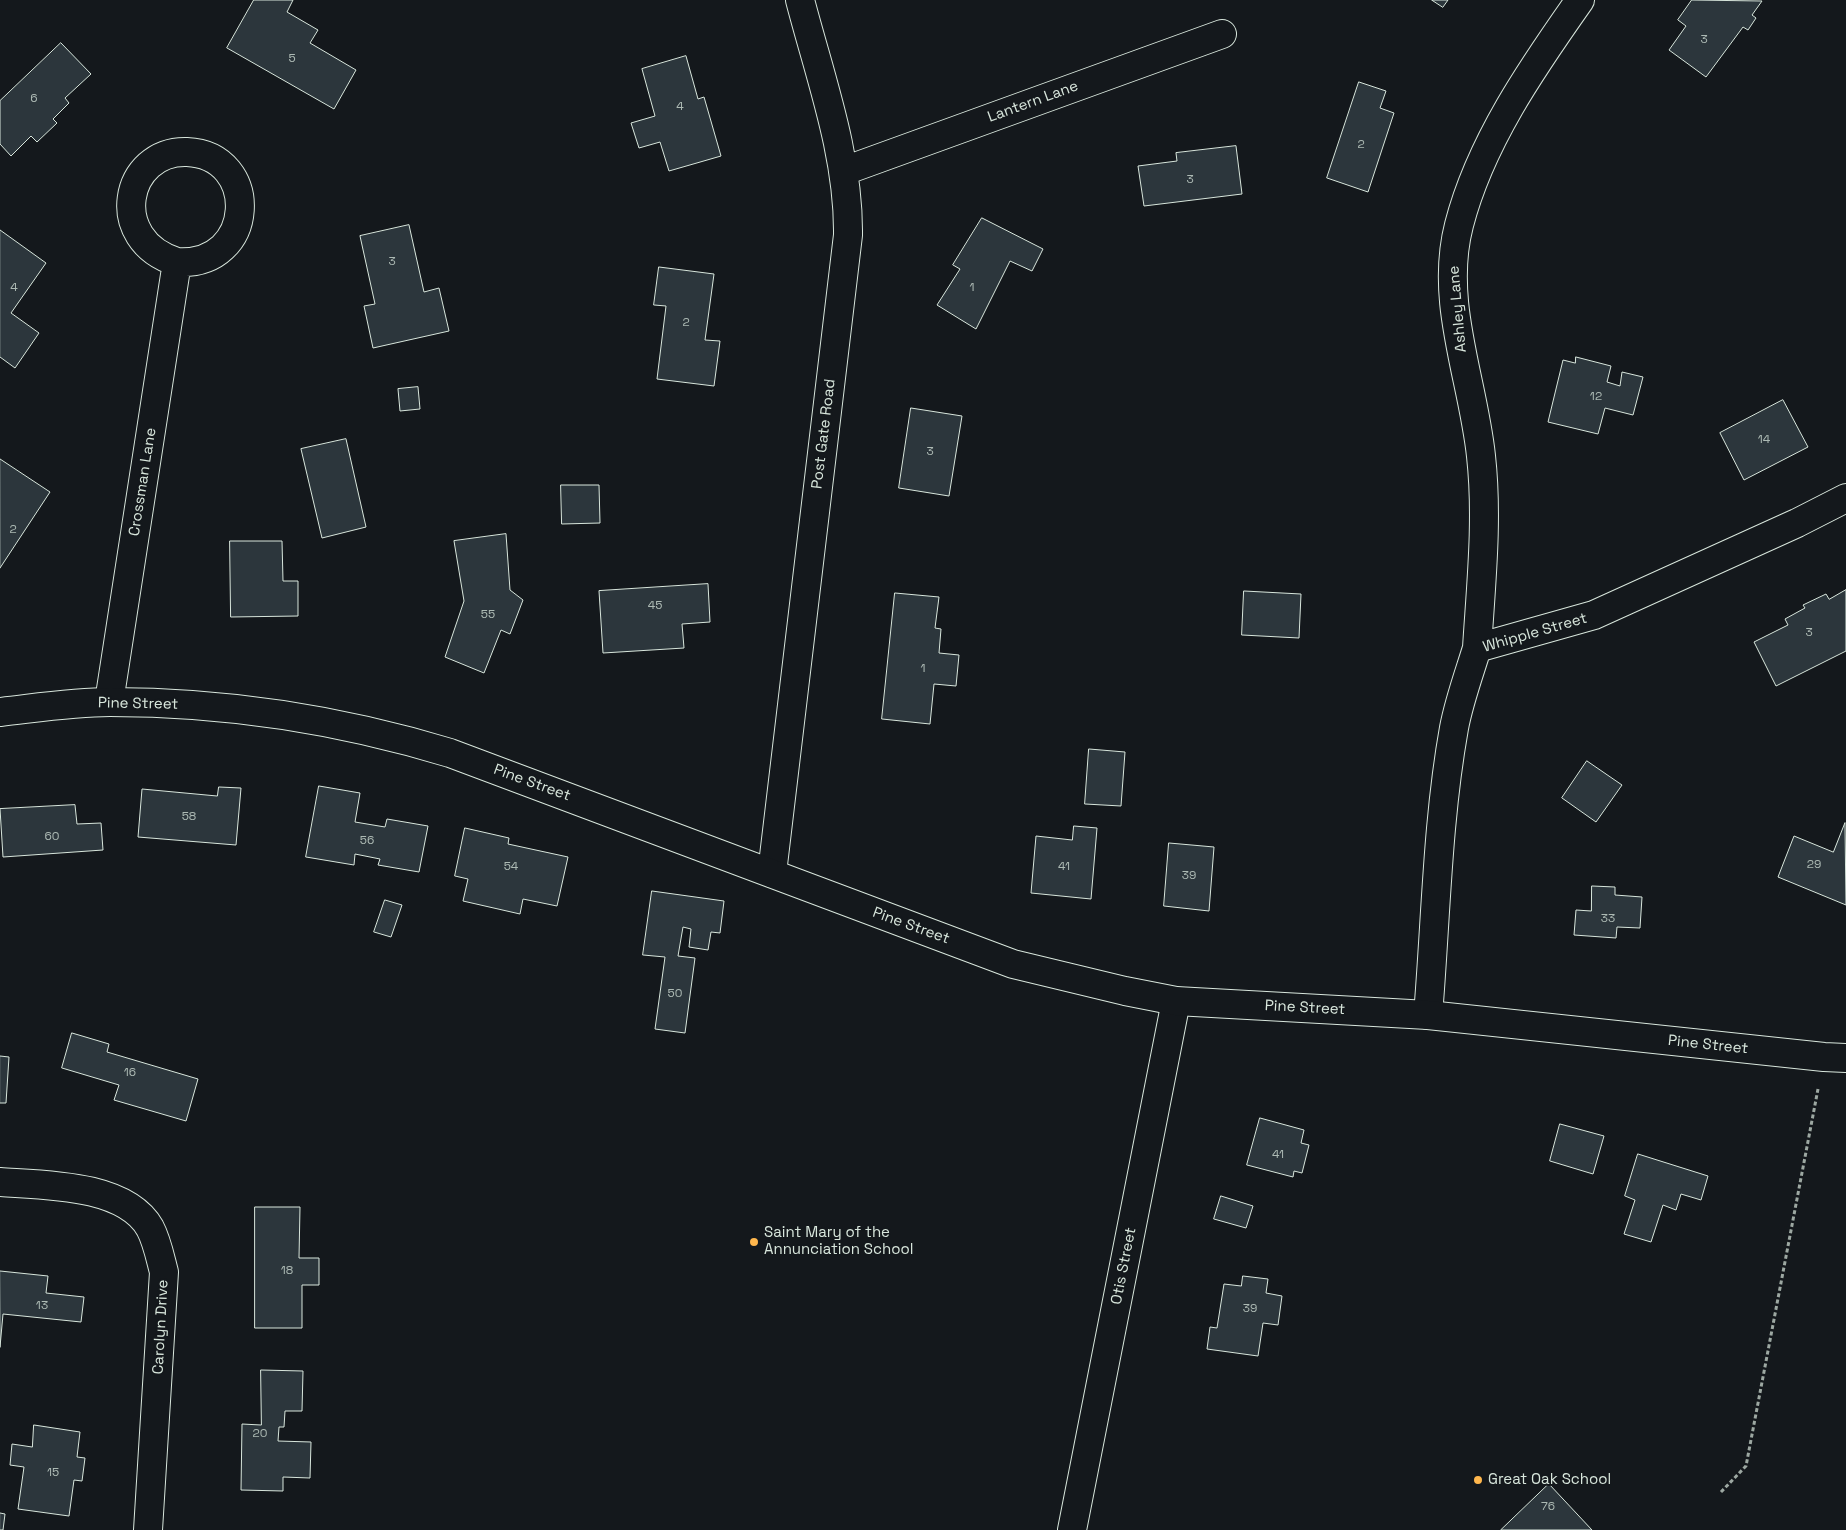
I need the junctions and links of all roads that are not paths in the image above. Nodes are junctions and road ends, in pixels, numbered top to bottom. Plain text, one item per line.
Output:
1 (800, 0) edge
2 (1580, 0) edge
3 (1222, 34) dead end
4 (844, 171) junction
5 (177, 262) dead end
6 (1846, 498) edge
7 (1477, 648) junction
8 (109, 702) junction
9 (0, 712) edge
10 (772, 872) junction
11 (1176, 1001) junction
12 (1428, 1015) junction
13 (1835, 1058) edge
14 (0, 1182) edge
15 (148, 1530) edge
16 (1072, 1530) edge

1 - 4 street, Post Gate Road
2 - 7 street, Ashley Lane
3 - 4 street, Lantern Lane
4 - 10 street, Post Gate Road
5 - 8 street, Crossman Lane
6 - 7 street, Whipple Street
7 - 12 street, Whipple Street
8 - 9 street, Pine Street
8 - 10 street, Pine Street
10 - 11 street, Pine Street
11 - 12 street, Pine Street
11 - 16 street, Otis Street
12 - 13 street, Pine Street
14 - 15 street, Carolyn Drive

